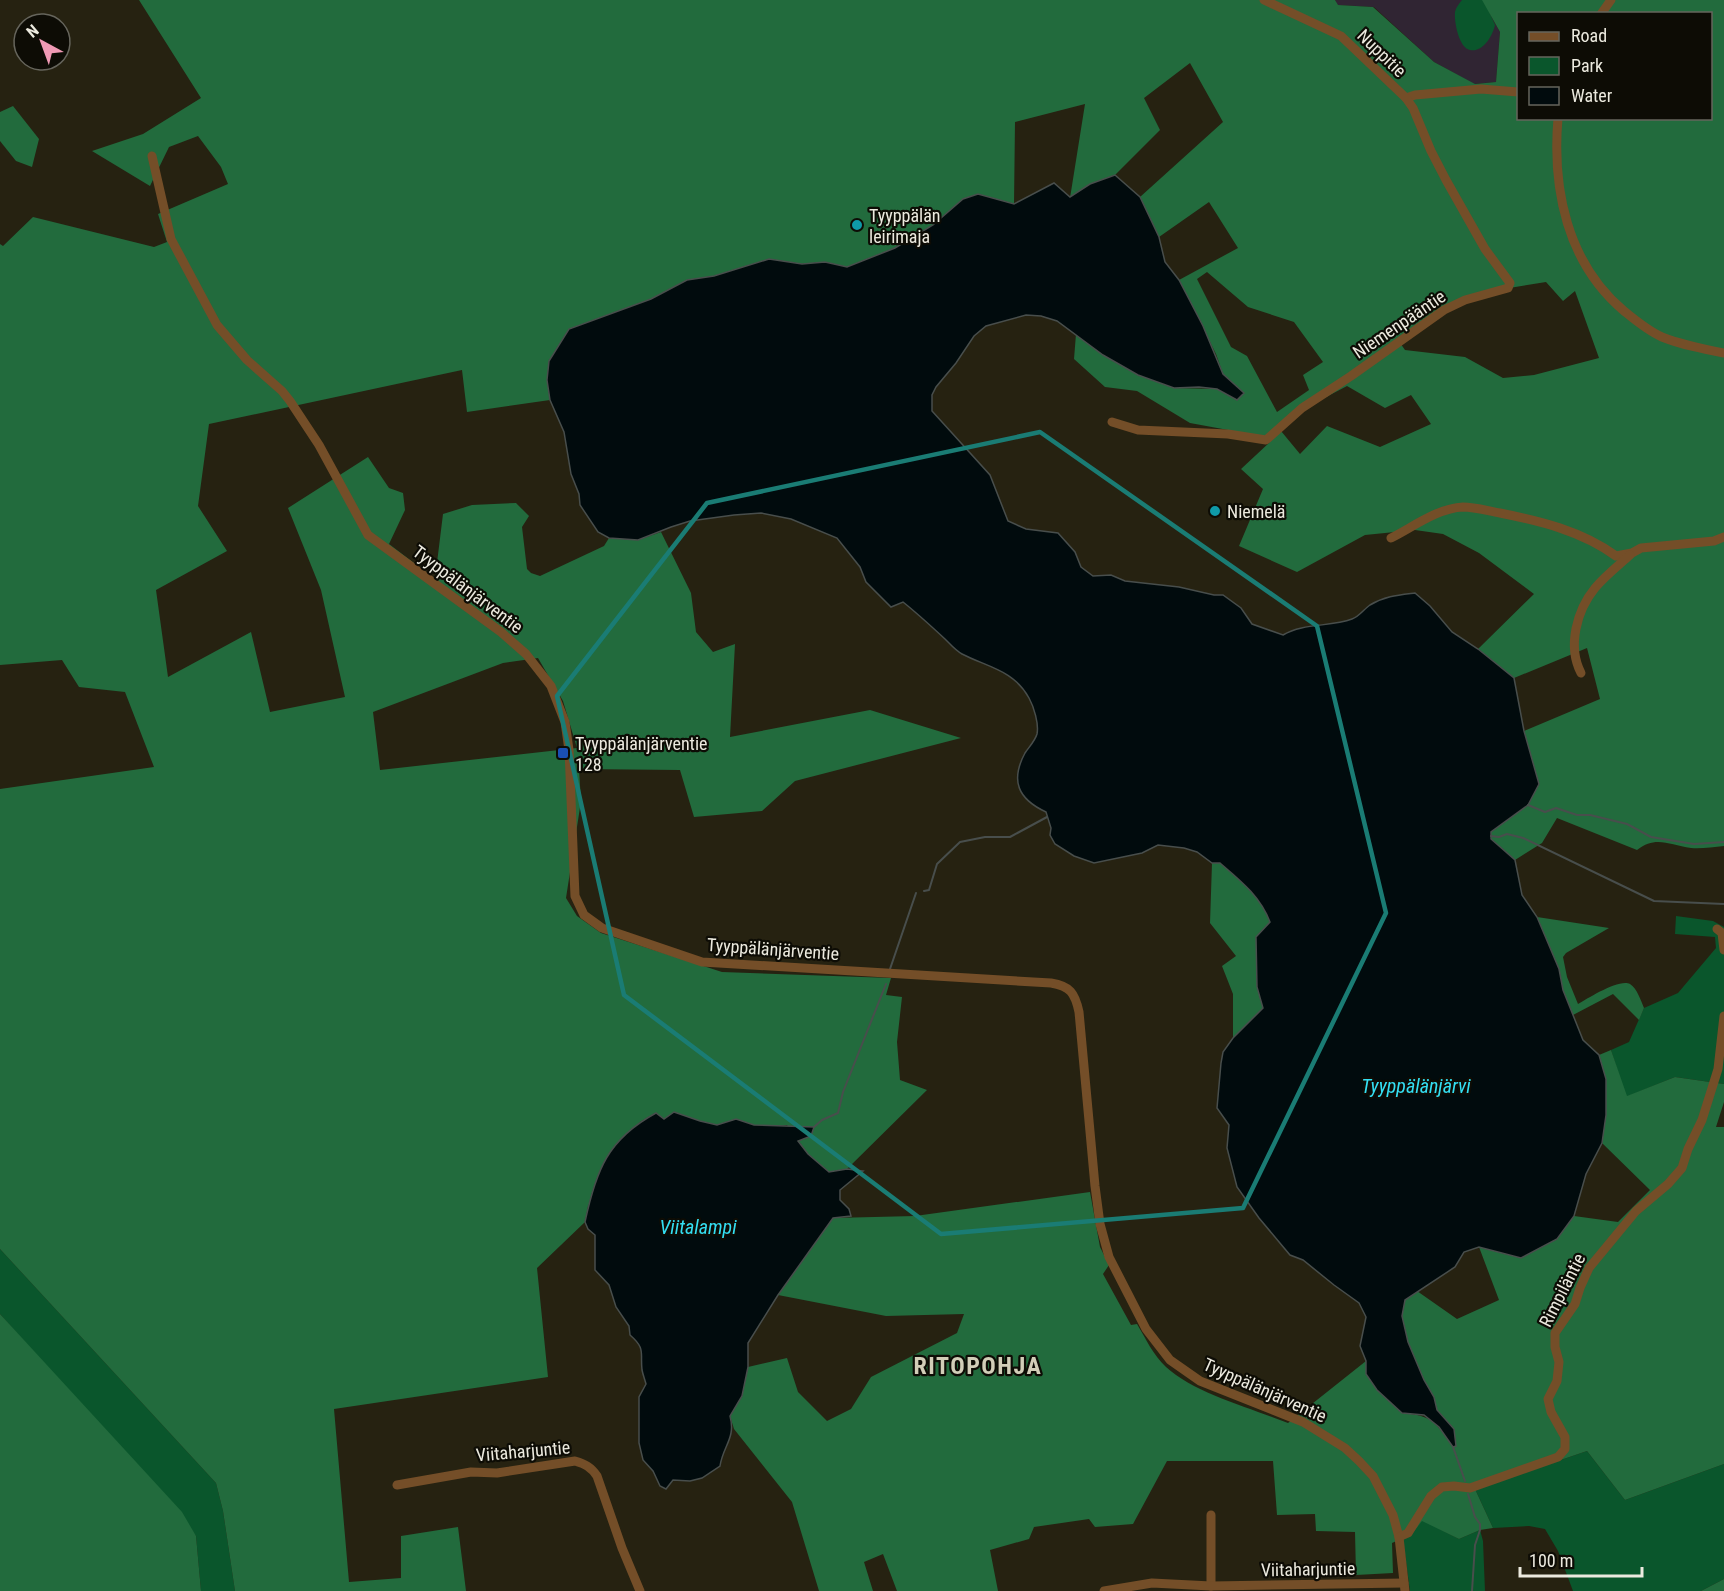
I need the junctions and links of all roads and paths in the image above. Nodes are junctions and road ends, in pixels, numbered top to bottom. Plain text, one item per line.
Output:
1 (1264, 0) edge
2 (1517, 92) edge
3 (1406, 98) junction
4 (1558, 120) edge
5 (152, 156) dead end
6 (1724, 353) edge
7 (1112, 422) dead end
8 (1724, 537) edge
9 (1392, 538) dead end
10 (1632, 553) junction
11 (1581, 673) dead end
12 (1717, 929) dead end
13 (1724, 950) edge
14 (1724, 1016) edge
15 (397, 1485) dead end
16 (1211, 1515) dead end
17 (1399, 1537) junction
18 (1211, 1586) junction
19 (1405, 1587) edge
20 (640, 1591) edge
21 (1104, 1591) edge

1 - 3 street, Nuppitie
2 - 3 street, Nuppitie
3 - 7 street, Niemenpääntie
4 - 6 street
5 - 17 street, Tyyppälänjärventie
8 - 10 street
9 - 10 street
10 - 11 street
12 - 13 street
14 - 17 street, Rimpiläntie
15 - 20 street, Viitaharjuntie
16 - 18 street
17 - 19 street, Tyyppälänjärventie
18 - 19 street, Viitaharjuntie
18 - 21 street, Viitaharjuntie

